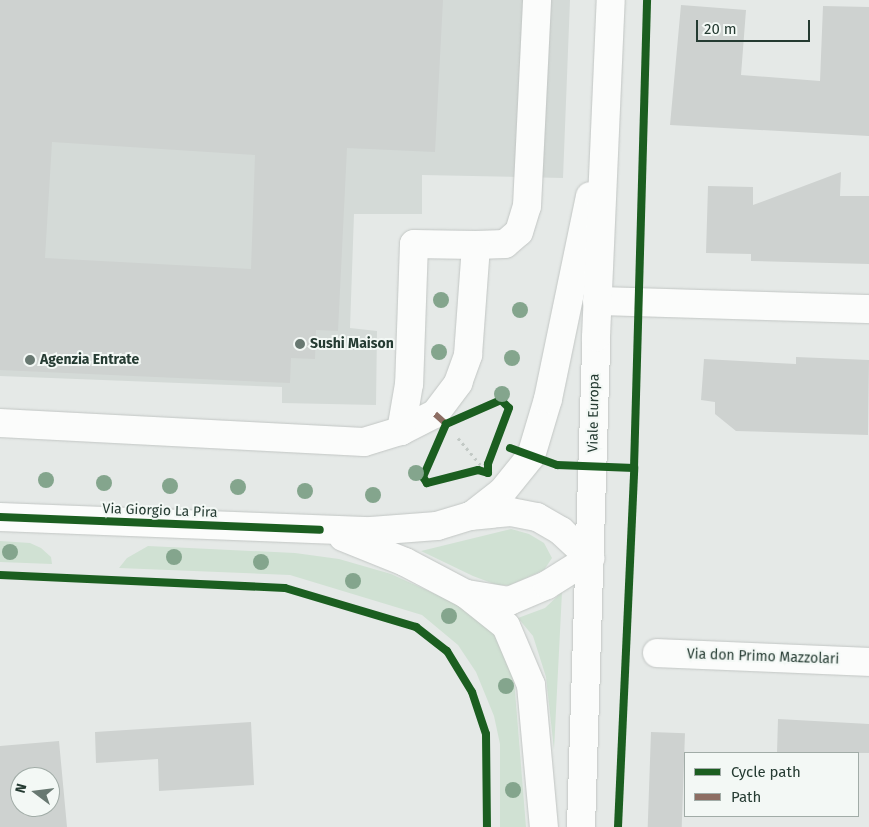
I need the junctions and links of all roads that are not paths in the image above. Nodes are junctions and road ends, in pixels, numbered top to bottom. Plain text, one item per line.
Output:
1 (537, 0) edge
2 (611, 0) edge
3 (604, 146) junction
4 (476, 245) junction
5 (598, 301) junction
6 (869, 309) edge
7 (0, 423) edge
8 (401, 431) junction
9 (0, 516) edge
10 (470, 516) junction
11 (320, 530) junction
12 (590, 558) junction
13 (466, 594) junction
14 (656, 653) dead end
15 (869, 662) edge
16 (544, 827) edge
17 (581, 827) edge

1 - 4 street
2 - 3 street, Viale Europa
3 - 5 street, Viale Europa
3 - 10 street
4 - 8 street
4 - 8 street
5 - 6 street
5 - 12 street, Viale Europa
7 - 8 street
9 - 11 street, Via Giorgio La Pira
10 - 11 street
10 - 12 street
11 - 13 street
12 - 13 street
12 - 17 street, Viale Europa
13 - 16 street
14 - 15 street, Via don Primo Mazzolari

